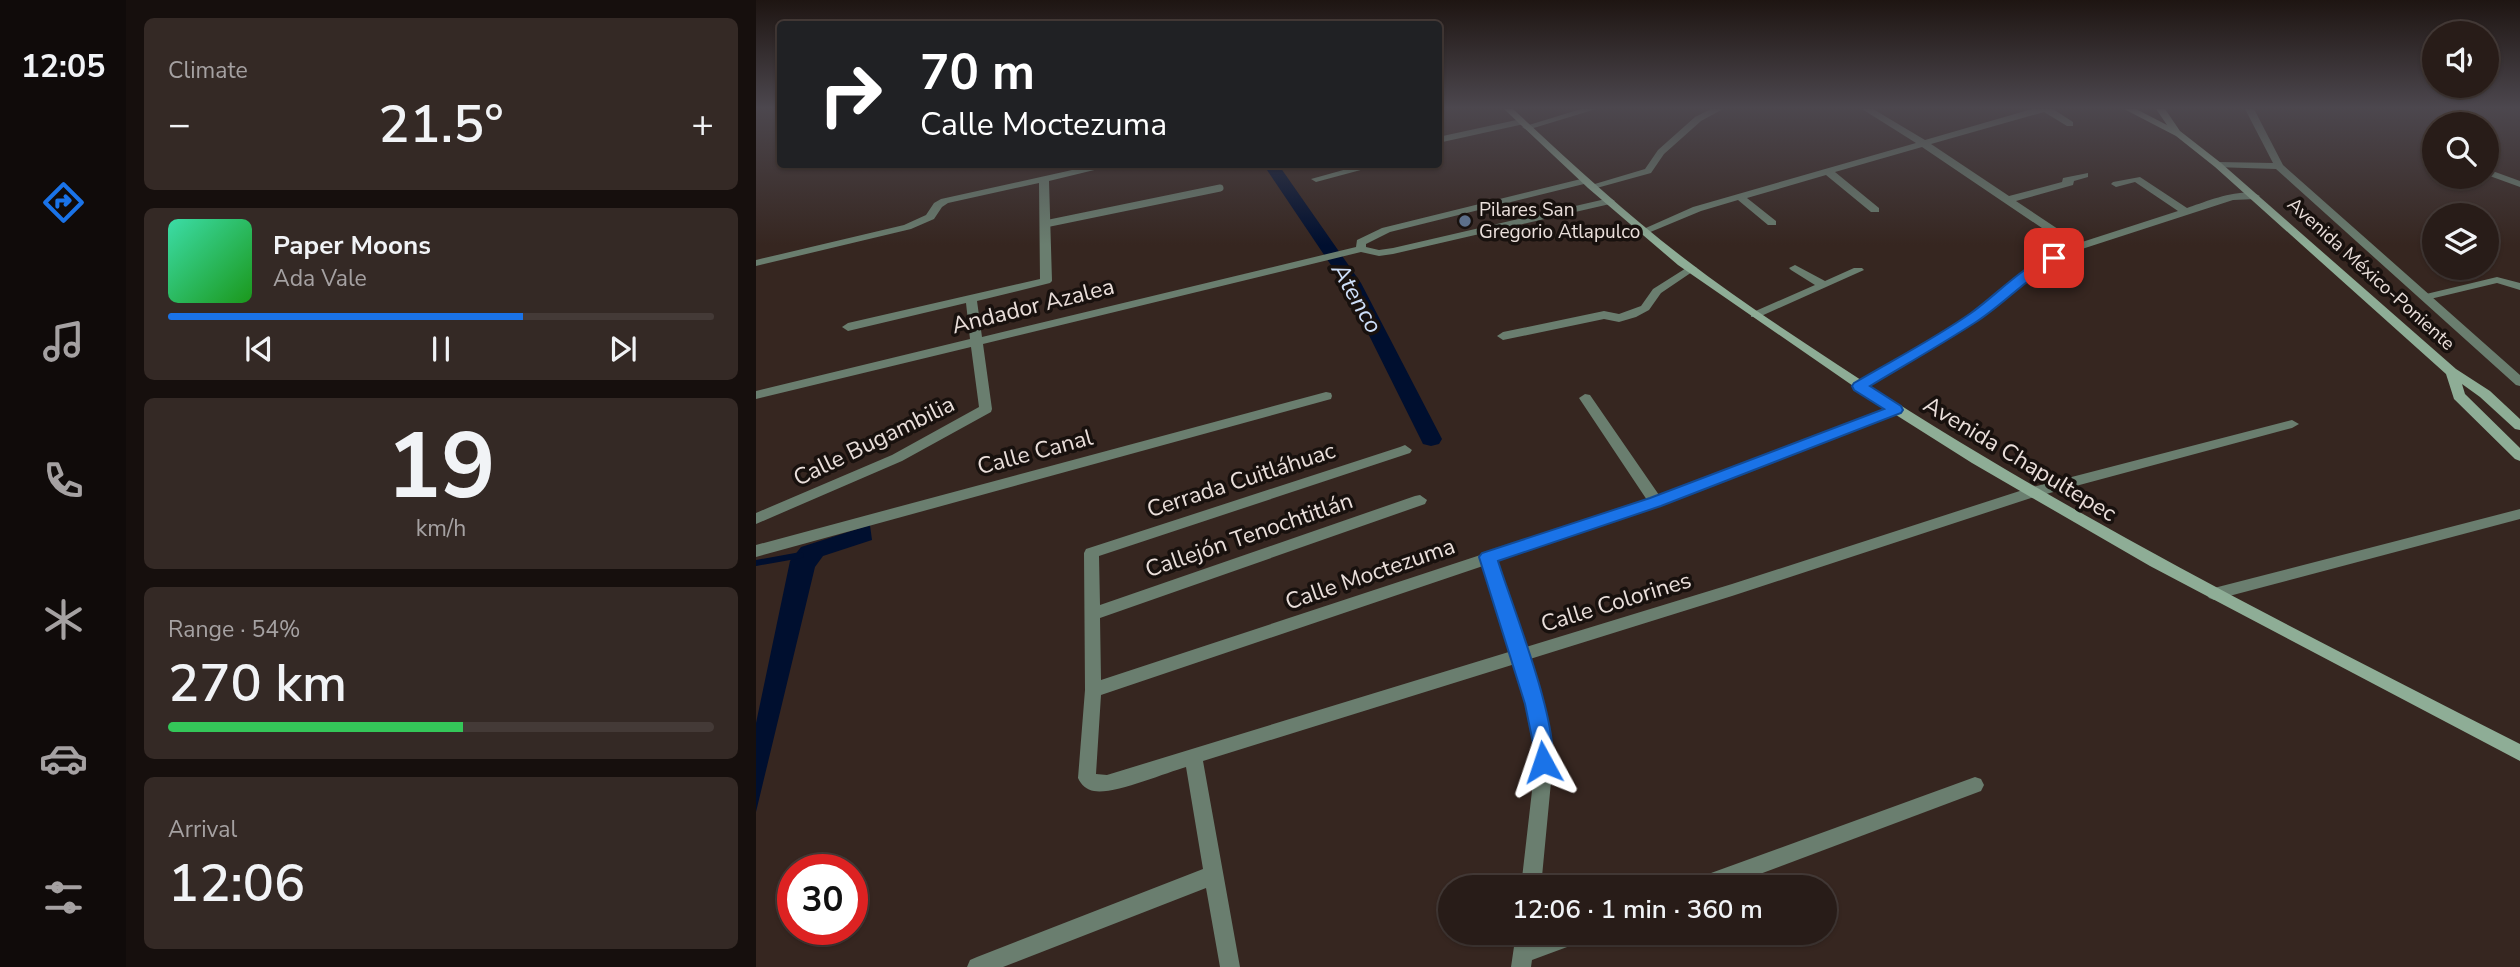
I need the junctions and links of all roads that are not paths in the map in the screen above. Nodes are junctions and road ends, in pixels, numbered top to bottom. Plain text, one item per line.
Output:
1 (1557, 154) edge
2 (1660, 154) edge
3 (1887, 154) edge
4 (1938, 154) edge
5 (2204, 154) edge
6 (2273, 154) edge
7 (2218, 165) junction
8 (2279, 166) junction
9 (1097, 168) edge
10 (1362, 168) edge
11 (1828, 171) junction
12 (2085, 175) dead end
13 (2499, 176) edge
14 (1316, 179) dead end
15 (1044, 180) junction
16 (1589, 183) junction
17 (2116, 184) dead end
18 (2520, 184) edge
19 (1220, 188) dead end
20 (2255, 196) junction
21 (1740, 198) junction
22 (1610, 201) junction
23 (2006, 201) junction
24 (1875, 210) dead end
25 (2186, 212) junction
26 (1772, 222) dead end
27 (1045, 224) junction
28 (1406, 225) junction
29 (1644, 231) junction
30 (1422, 244) junction
31 (2078, 247) junction
32 (1361, 249) junction
33 (756, 263) edge
34 (1691, 268) junction
35 (1795, 268) dead end
36 (1858, 270) dead end
37 (1824, 285) junction
38 (2520, 287) edge
39 (2426, 298) junction
40 (971, 300) junction
41 (1755, 315) junction
42 (848, 327) dead end
43 (1503, 336) dead end
44 (978, 341) junction
45 (2452, 372) junction
46 (2520, 382) edge
47 (1859, 386) junction
48 (756, 395) edge
49 (1326, 396) dead end
50 (1586, 398) dead end
51 (1896, 410) junction
52 (2292, 424) dead end
53 (2520, 426) edge
54 (1405, 450) dead end
55 (2520, 456) edge
56 (2029, 493) junction
57 (1420, 500) dead end
58 (1656, 502) junction
59 (2520, 514) edge
60 (756, 519) edge
61 (756, 551) edge
62 (1488, 557) junction
63 (2214, 594) junction
64 (1093, 614) junction
65 (1521, 655) junction
66 (1093, 690) junction
67 (2520, 753) edge
68 (1192, 756) junction
69 (1975, 785) dead end
70 (1214, 875) junction
71 (1532, 875) edge
72 (1732, 875) edge
73 (1541, 945) edge
74 (1523, 951) edge
75 (977, 967) edge
76 (1230, 967) edge

1 - 16 main road, Avenida Chapultepec
2 - 16 street
3 - 11 street
4 - 23 street
5 - 7 main road, Avenida México-Poniente
6 - 8 street
7 - 8 street
7 - 20 main road, Avenida México-Poniente
8 - 39 street
9 - 15 street
10 - 14 street
11 - 21 street
11 - 24 street
12 - 23 street
13 - 18 street
15 - 27 street
15 - 33 street
16 - 22 main road, Avenida Chapultepec
16 - 28 street
17 - 25 street
19 - 27 lane
20 - 25 street
20 - 45 main road, Avenida México-Poniente
21 - 26 street
21 - 29 street
22 - 29 main road, Avenida Chapultepec
22 - 30 street
23 - 31 street
25 - 31 street
27 - 40 street
28 - 30 street
28 - 32 street
29 - 34 main road, Avenida Chapultepec
30 - 32 street
31 - 47 street
32 - 44 street, Andador Azalea
34 - 41 main road, Avenida Chapultepec
34 - 43 street
35 - 37 street
36 - 37 street
37 - 41 street
38 - 39 street
39 - 46 street
40 - 42 street
40 - 44 street
41 - 47 main road, Avenida Chapultepec
44 - 48 street, Andador Azalea
44 - 60 street, Calle Bugambilia
45 - 53 main road, Avenida México-Poniente
45 - 55 main road, Avenida México-Poniente
47 - 51 main road, Avenida Chapultepec
49 - 61 street, Calle Canal
50 - 58 street
51 - 56 main road, Avenida Chapultepec
51 - 58 street, Calle Moctezuma
52 - 56 street, Calle Colorines
54 - 64 street, Cerrada Cuitláhuac
56 - 63 main road, Avenida Chapultepec
56 - 65 street, Calle Colorines
57 - 64 street, Callejón Tenochtitlán
58 - 62 street, Calle Moctezuma
59 - 63 street
62 - 65 street
62 - 66 street, Calle Moctezuma
63 - 67 main road, Avenida Chapultepec
64 - 66 street
65 - 68 street, Calle Colorines
65 - 71 street
66 - 68 street, Calle Colorines
68 - 70 street
69 - 72 street
70 - 75 street
70 - 76 street
73 - 74 street

